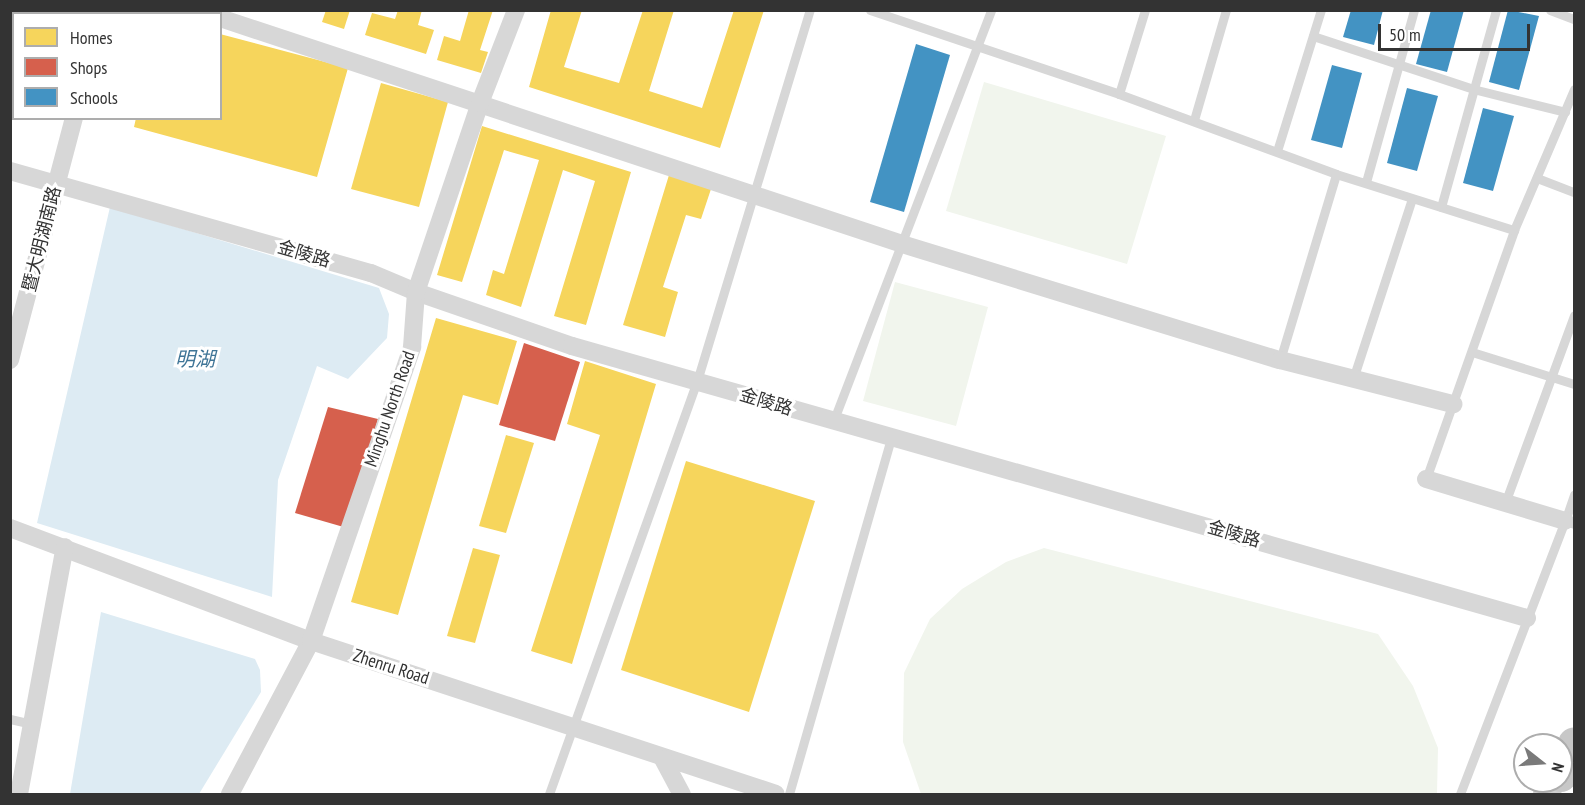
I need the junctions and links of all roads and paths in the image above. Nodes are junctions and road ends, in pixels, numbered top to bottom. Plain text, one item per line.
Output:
1 (516, 10) edge
2 (810, 10) edge
3 (870, 10) edge
4 (991, 10) edge
5 (1145, 10) edge
6 (1226, 10) edge
7 (1321, 10) edge
8 (1414, 10) edge
9 (1496, 10) edge
10 (1550, 10) edge
11 (222, 19) edge
12 (1575, 19) edge
13 (1313, 36) junction
14 (976, 45) junction
15 (1396, 64) junction
16 (1473, 89) junction
17 (1575, 89) edge
18 (1119, 94) junction
19 (480, 103) junction
20 (1564, 112) junction
21 (73, 120) edge
22 (1194, 120) junction
23 (1277, 151) junction
24 (10, 171) edge
25 (1336, 174) junction
26 (1537, 178) junction
27 (1366, 182) junction
28 (56, 184) junction
29 (1575, 192) edge
30 (756, 193) junction
31 (1412, 199) junction
32 (1441, 207) junction
33 (1514, 231) junction
34 (902, 244) junction
35 (416, 292) junction
36 (1575, 315) edge
37 (1472, 352) junction
38 (10, 360) edge
39 (1280, 360) junction
40 (1552, 376) junction
41 (1353, 379) junction
42 (697, 381) junction
43 (1575, 384) edge
44 (1453, 404) junction
45 (833, 422) junction
46 (891, 439) junction
47 (1426, 479) joint
48 (1575, 495) edge
49 (1505, 503) junction
50 (1570, 523) edge
51 (10, 528) edge
52 (65, 547) junction
53 (1527, 618) junction
54 (311, 641) junction
55 (10, 718) edge
56 (31, 724) junction
57 (573, 728) junction
58 (663, 759) junction
59 (19, 795) edge
60 (230, 795) edge
61 (549, 795) edge
62 (682, 795) edge
63 (775, 795) edge
64 (789, 795) edge
65 (1460, 795) edge

1 - 19 street, Minghu North Road
2 - 30 lane
3 - 14 lane
4 - 14 lane
5 - 18 lane
6 - 22 lane
7 - 13 lane
8 - 15 lane
9 - 16 lane
10 - 12 lane
11 - 19 street
13 - 15 lane
13 - 23 lane
14 - 18 lane
14 - 34 lane
15 - 16 lane
15 - 27 lane
16 - 20 lane
16 - 32 lane
17 - 20 lane
18 - 22 lane
19 - 30 street
19 - 35 street, Minghu North Road
20 - 26 lane
21 - 28 street, 暨大明湖南路
22 - 23 lane
23 - 25 lane
24 - 28 street, 金陵路
25 - 27 lane
25 - 39 lane
26 - 29 lane
26 - 33 lane
27 - 31 lane
28 - 35 street, 金陵路
28 - 38 street, 暨大明湖南路
30 - 34 street
30 - 42 lane
31 - 32 lane
31 - 41 lane
32 - 33 lane
33 - 37 lane
34 - 39 street
34 - 45 lane
35 - 42 street, 金陵路
35 - 54 street, Minghu North Road
36 - 40 lane
37 - 40 lane
37 - 44 lane
39 - 41 street
40 - 43 lane
40 - 49 lane
41 - 44 street
42 - 45 street, 金陵路
42 - 57 lane
44 - 47 lane
45 - 46 street, 金陵路
46 - 53 street, 金陵路
46 - 64 lane
47 - 49 street
48 - 50 lane
49 - 50 street
50 - 53 lane
51 - 52 street, Zhenru Road
52 - 54 street, Zhenru Road
52 - 56 street
53 - 65 lane
54 - 57 street, Zhenru Road
54 - 60 street, Minghu North Road
55 - 56 lane
56 - 59 street
57 - 58 street, Zhenru Road
57 - 61 lane
58 - 62 street
58 - 63 street, Zhenru Road

